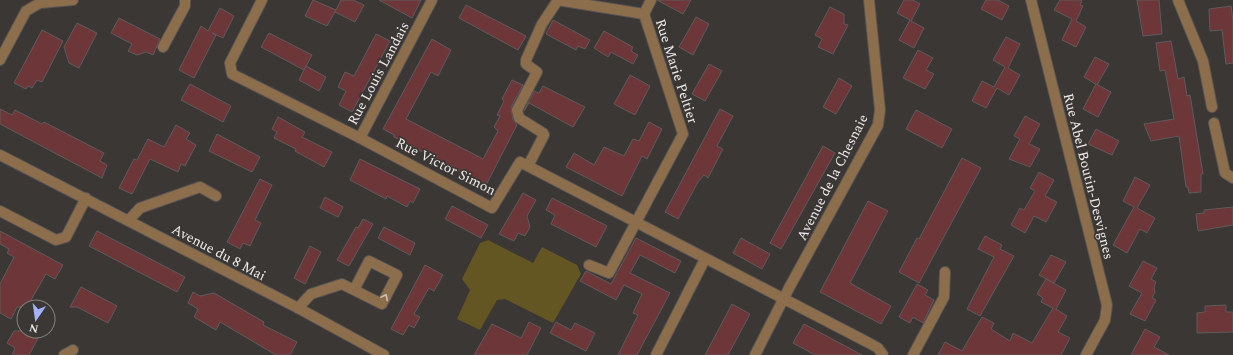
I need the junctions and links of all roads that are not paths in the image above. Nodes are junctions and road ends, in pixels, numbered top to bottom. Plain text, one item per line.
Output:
1 (73, 0) edge
2 (185, 0) edge
3 (262, 0) edge
4 (432, 0) edge
5 (557, 0) edge
6 (651, 0) edge
7 (869, 0) edge
8 (1031, 0) edge
9 (1178, 0) edge
10 (35, 3) edge
11 (644, 14) junction
12 (164, 46) dead end
13 (0, 60) edge
14 (1212, 107) dead end
15 (1214, 123) dead end
16 (360, 138) junction
17 (0, 155) edge
18 (528, 166) junction
19 (1233, 178) edge
20 (216, 196) dead end
21 (86, 198) junction
22 (0, 211) edge
23 (129, 220) junction
24 (637, 221) junction
25 (705, 259) junction
26 (589, 265) dead end
27 (945, 272) dead end
28 (354, 290) junction
29 (784, 299) junction
30 (298, 308) junction
31 (384, 355) edge
32 (656, 355) edge
33 (755, 355) edge
34 (883, 355) edge
35 (913, 355) edge
36 (1086, 355) edge

1 - 10 street
2 - 12 street
3 - 16 street, Rue Victor Simon
4 - 16 street, Rue Louis Landais
5 - 11 street
5 - 18 street
6 - 11 street
7 - 29 street, Avenue de la Chesnaie
8 - 36 street, Rue Abel Boutin-Desvignes
9 - 14 street
10 - 13 street
11 - 24 street, Rue Marie Peltier
15 - 19 street
16 - 18 street, Rue Victor Simon
17 - 21 street, Avenue du 8 Mai
18 - 24 street
20 - 23 street
21 - 22 street
21 - 23 street, Avenue du 8 Mai
23 - 30 street, Avenue du 8 Mai
24 - 25 street
24 - 26 street, Rue Marie Peltier
25 - 29 street
25 - 32 street
27 - 35 street
28 -> 28 street
28 - 30 street
29 - 33 street, Avenue de la Chesnaie
29 - 34 street
30 - 31 street, Avenue du 8 Mai

